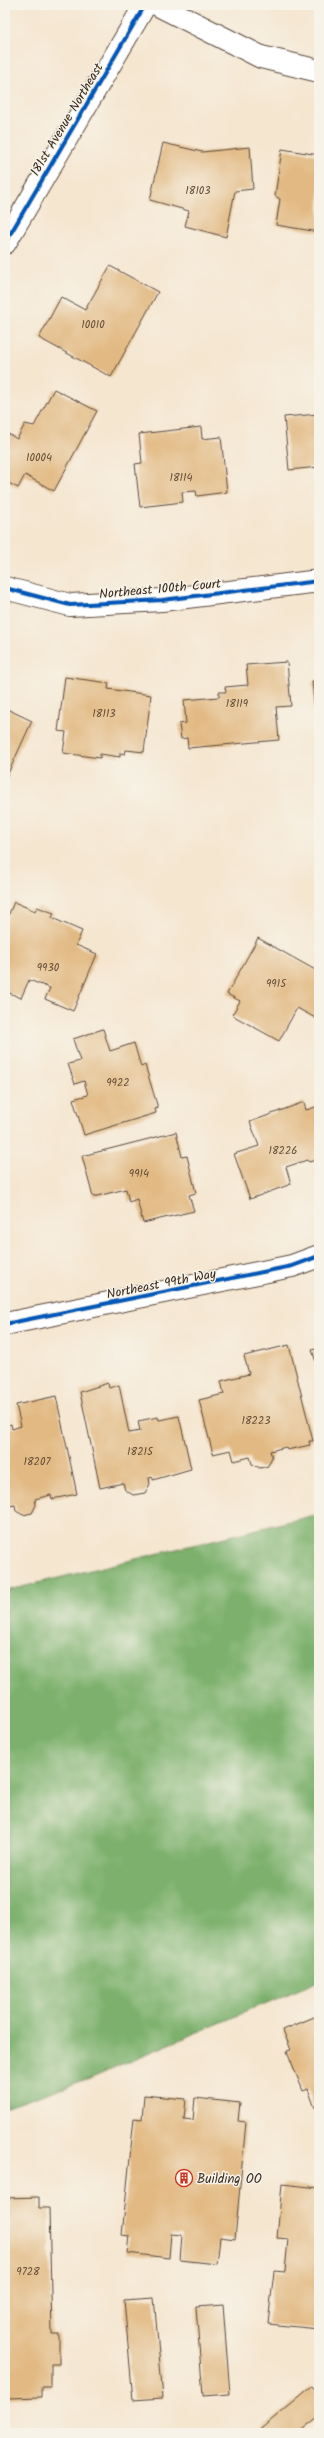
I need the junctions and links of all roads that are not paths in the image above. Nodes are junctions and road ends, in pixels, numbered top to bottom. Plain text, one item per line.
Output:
1 (145, 5) edge
2 (158, 5) edge
3 (319, 72) edge
4 (5, 243) edge
5 (319, 581) edge
6 (5, 588) edge
7 (319, 1256) edge
8 (5, 1324) edge

1 - 4 street, 181st Avenue Northeast
2 - 3 street
5 - 6 street, Northeast 100th Court
7 - 8 street, Northeast 99th Way

